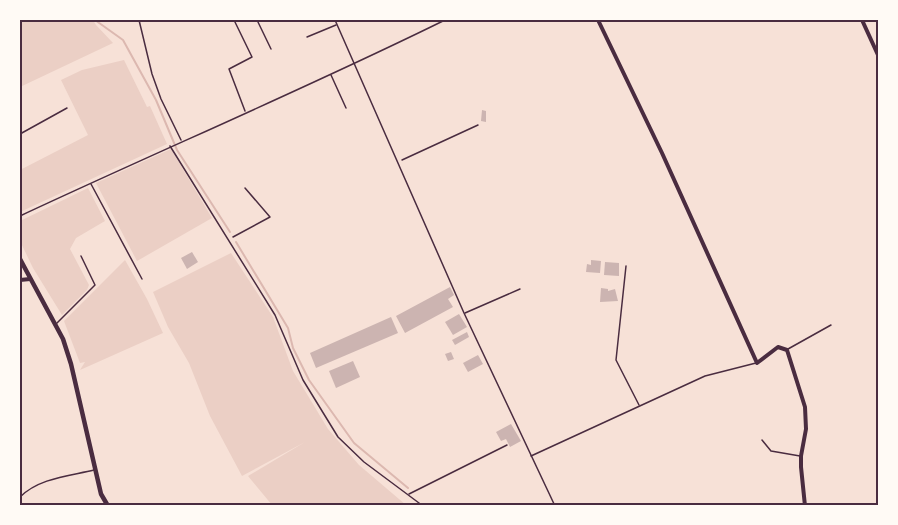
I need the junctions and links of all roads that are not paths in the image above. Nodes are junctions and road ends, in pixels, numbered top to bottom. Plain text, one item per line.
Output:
1 (139, 20) edge
2 (234, 20) edge
3 (256, 20) edge
4 (334, 20) edge
5 (445, 20) edge
6 (598, 20) edge
7 (862, 20) edge
8 (337, 25) junction
9 (307, 37) dead end
10 (271, 49) dead end
11 (879, 55) edge
12 (355, 64) junction
13 (331, 75) junction
14 (67, 108) dead end
15 (346, 108) dead end
16 (246, 112) junction
17 (20, 134) edge
18 (181, 141) junction
19 (170, 146) junction
20 (90, 183) junction
21 (20, 216) edge
22 (81, 256) dead end
23 (20, 259) edge
24 (626, 266) dead end
25 (30, 279) junction
26 (142, 279) dead end
27 (20, 280) edge
28 (520, 289) dead end
29 (464, 313) junction
30 (56, 324) junction
31 (831, 325) dead end
32 (787, 350) junction
33 (757, 363) junction
34 (640, 406) junction
35 (762, 440) dead end
36 (507, 445) dead end
37 (531, 456) junction
38 (801, 456) junction
39 (95, 470) junction
40 (409, 494) junction
41 (20, 497) edge
42 (108, 506) edge
43 (423, 506) edge
44 (555, 506) edge
45 (806, 506) edge

1 - 18 lane
2 - 16 lane
3 - 10 lane
4 - 8 lane
5 - 12 lane
6 - 33 street
7 - 11 street
8 - 9 lane
8 - 12 lane
12 - 13 lane
12 - 29 lane
13 - 15 lane
13 - 16 lane
14 - 17 lane
16 - 18 lane
18 - 19 lane
19 - 20 lane
19 - 40 lane
20 - 21 lane
20 - 26 lane
22 - 30 lane
23 - 25 street
24 - 34 lane
25 - 27 street
25 - 30 street
28 - 29 lane
29 - 37 lane
30 - 39 street
31 - 32 lane
32 - 33 street
32 - 38 street
33 - 34 lane
34 - 37 lane
35 - 38 lane
36 - 40 lane
37 - 44 lane
38 - 45 street
39 - 41 lane
39 - 42 street
40 - 43 lane

